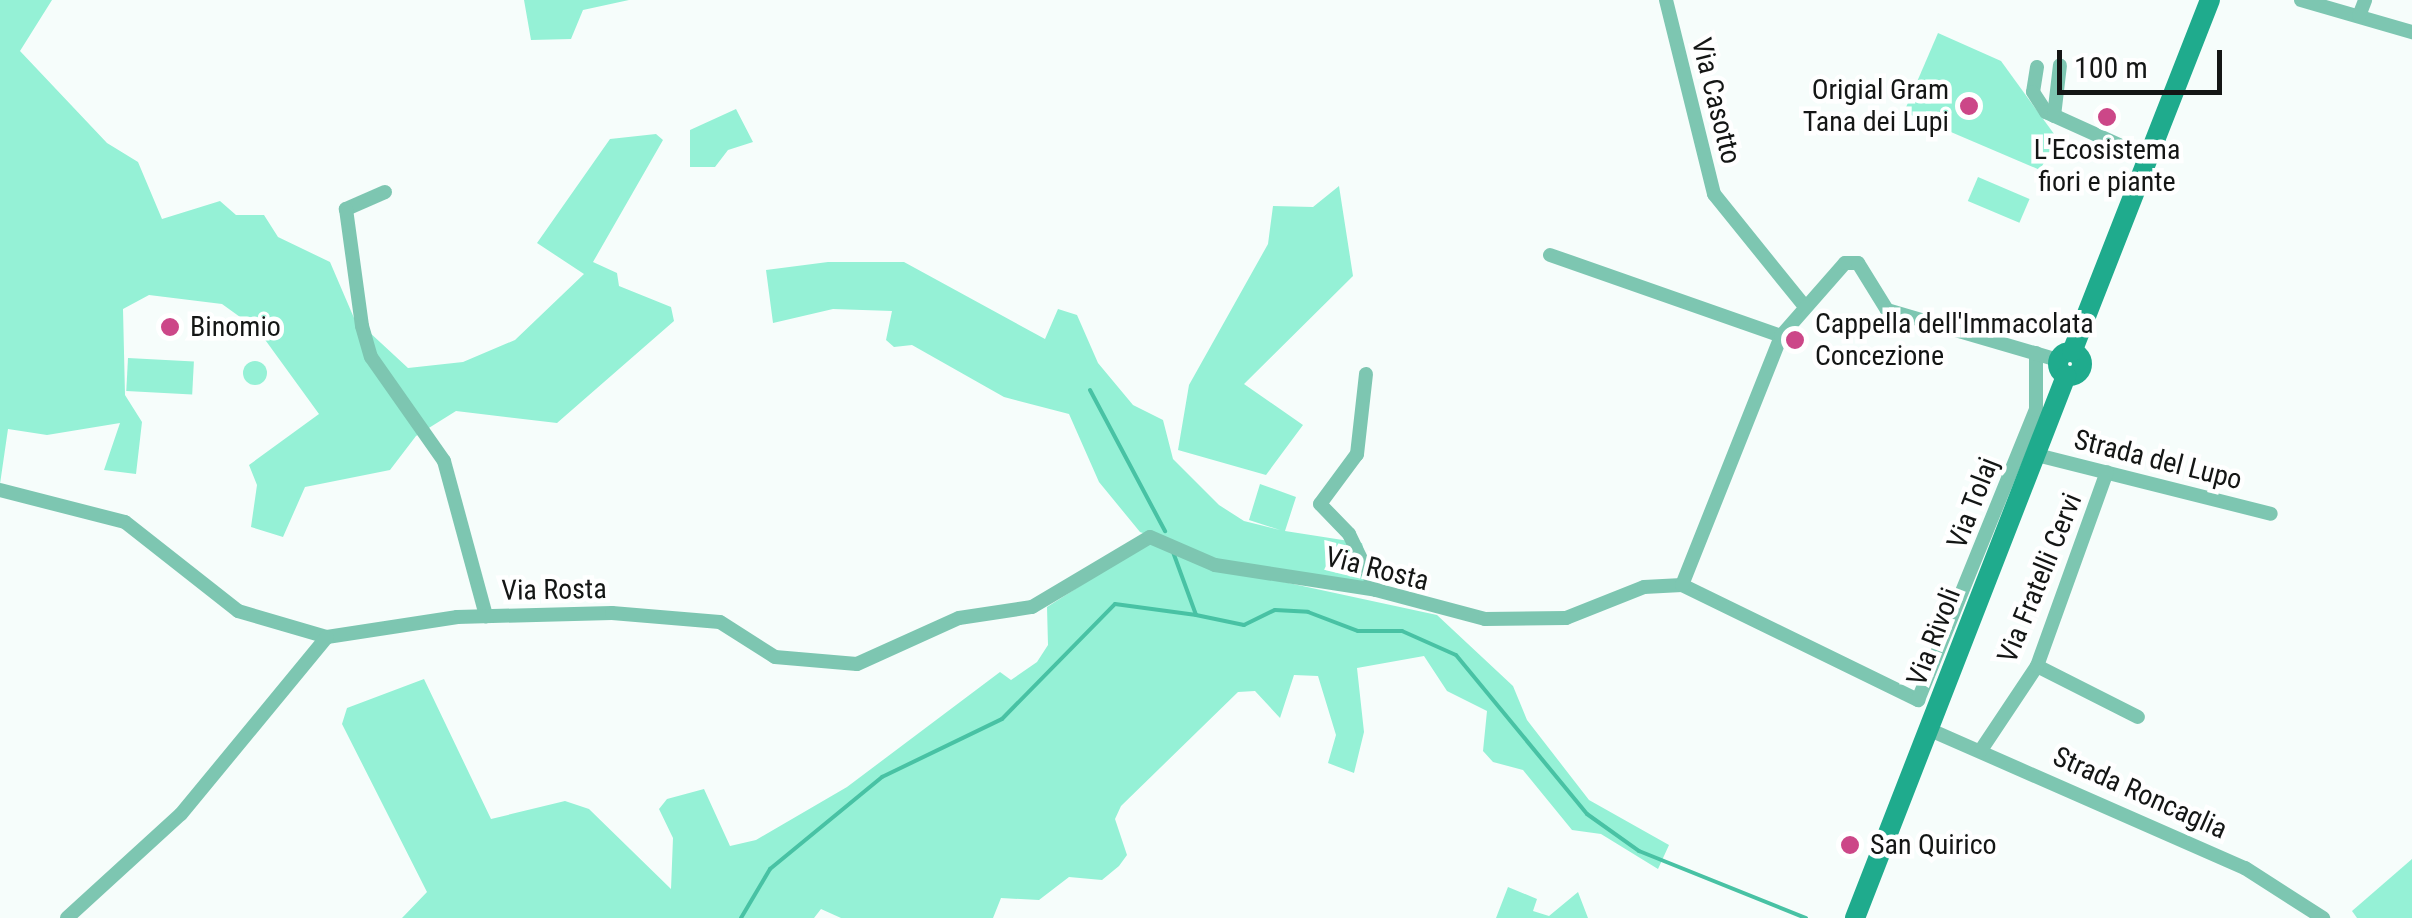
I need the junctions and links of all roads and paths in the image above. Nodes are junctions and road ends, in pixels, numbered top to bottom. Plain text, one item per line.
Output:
1 (1666, 0) edge
2 (2210, 0) edge
3 (2301, 0) edge
4 (2365, 0) edge
5 (2359, 16) junction
6 (2412, 32) edge
7 (2060, 65) dead end
8 (2037, 66) dead end
9 (2054, 116) junction
10 (2148, 158) junction
11 (385, 192) dead end
12 (1550, 254) dead end
13 (1802, 302) junction
14 (1781, 336) junction
15 (2036, 353) junction
16 (2065, 363) junction
17 (1366, 374) dead end
18 (2033, 454) junction
19 (2107, 472) junction
20 (0, 490) edge
21 (2271, 514) dead end
22 (1682, 586) junction
23 (1376, 590) junction
24 (486, 616) junction
25 (327, 638) junction
26 (2036, 666) junction
27 (2138, 717) dead end
28 (1928, 729) junction
29 (1980, 750) junction
30 (68, 918) edge
31 (1855, 918) edge
32 (2323, 918) edge

1 - 13 street, Via Casotto
2 - 10 street, Via Rivoli
3 - 5 street
4 - 5 street
5 - 6 street
7 - 9 street
8 - 9 street
9 - 10 street
10 - 16 street, Via Rivoli
11 - 24 street, Via Rosta
12 - 14 street
13 - 14 street
13 - 15 street
14 - 22 street
15 - 16 street
15 - 22 street, Via Tolaj
16 - 18 street, Via Rivoli
17 - 23 street
18 - 19 street, Strada del Lupo
18 - 28 street, Via Rivoli
19 - 21 street, Strada del Lupo
19 - 26 street, Via Fratelli Cervi
20 - 25 street, Via Rosta
22 - 23 street, Via Rosta
23 - 24 street, Via Rosta
24 - 25 street, Via Rosta
25 - 30 street
26 - 27 street
26 - 29 street, Via Fratelli Cervi
28 - 29 street, Strada Roncaglia
28 - 31 street, Via Rivoli
29 - 32 street, Strada Roncaglia

